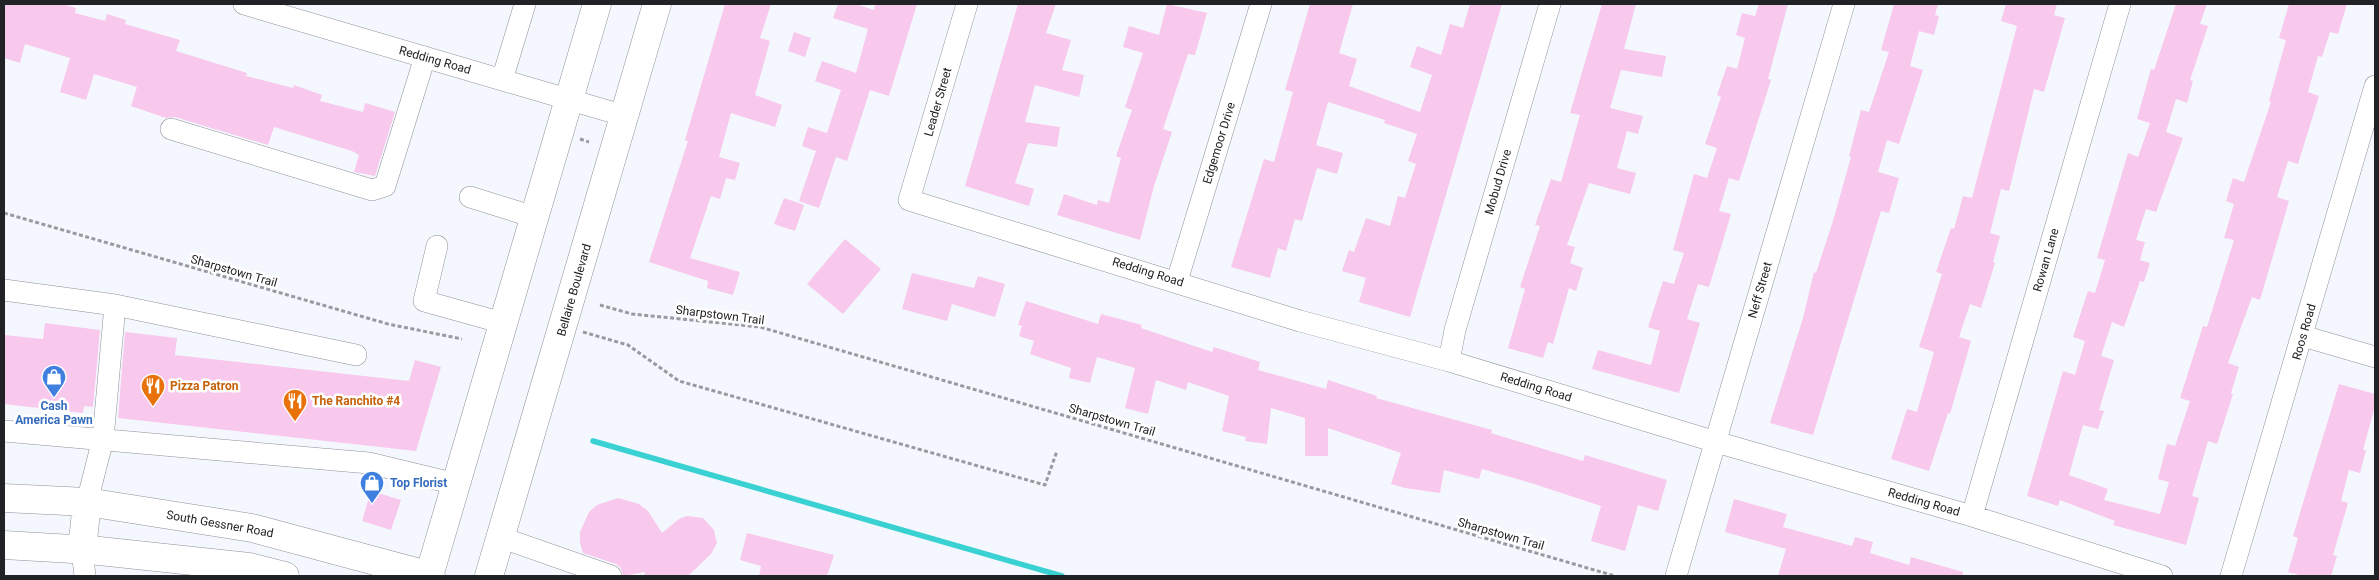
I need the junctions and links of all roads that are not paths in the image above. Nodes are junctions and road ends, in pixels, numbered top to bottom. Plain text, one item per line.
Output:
1 (244, 4) edge
2 (525, 4) edge
3 (596, 4) edge
4 (657, 4) edge
5 (967, 4) edge
6 (1261, 4) edge
7 (1550, 4) edge
8 (1844, 4) edge
9 (2120, 4) edge
10 (280, 9) edge
11 (425, 57) junction
12 (502, 80) junction
13 (2375, 86) edge
14 (568, 100) junction
15 (625, 116) junction
16 (171, 130) dead end
17 (470, 197) dead end
18 (909, 200) joint
19 (534, 217) junction
20 (438, 246) dead end
21 (1177, 281) junction
22 (4, 290) edge
23 (115, 305) junction
24 (503, 323) junction
25 (2303, 336) junction
26 (356, 355) dead end
27 (2375, 357) edge
28 (1449, 361) junction
29 (4, 431) edge
30 (103, 439) junction
31 (1716, 442) junction
32 (456, 484) junction
33 (4, 498) edge
34 (87, 502) junction
35 (1972, 516) junction
36 (500, 537) junction
37 (4, 545) edge
38 (82, 550) junction
39 (231, 571) edge
40 (85, 576) edge
41 (285, 576) edge
42 (430, 576) edge
43 (489, 576) edge
44 (611, 576) edge
45 (1676, 576) edge
46 (2162, 576) edge
47 (2231, 576) edge

1 - 10 street, Redding Road
2 - 12 street
3 - 14 main road
4 - 15 main road, Bellaire Boulevard
5 - 18 street, Leader Street
6 - 21 street, Edgemoor Drive
7 - 28 street, Mobud Drive
8 - 31 street, Neff Street
9 - 35 street, Rowan Lane
10 - 11 street, Redding Road
11 - 12 street, Redding Road
11 - 16 street
12 - 14 street, Redding Road
13 - 25 street, Roos Road
14 - 15 street, Redding Road
14 - 19 main road
15 - 36 main road, Bellaire Boulevard
17 - 19 street
18 - 21 street, Redding Road
19 - 24 main road
20 - 24 street
21 - 28 street, Redding Road
22 - 23 street
23 - 26 street
23 - 30 street
24 - 32 main road
25 - 27 street
25 - 47 street, Roos Road
28 - 31 street, Redding Road
29 - 30 street
30 - 32 street
30 - 34 street
31 - 35 street, Redding Road
31 - 45 street, Neff Street
32 - 42 main road
33 - 34 main road, South Gessner Road
34 - 38 main road
34 - 42 main road, South Gessner Road
35 - 46 street, Redding Road
36 - 43 main road, Bellaire Boulevard
36 - 44 street
37 - 38 main road
38 - 39 main road
38 - 40 street
39 - 41 main road

